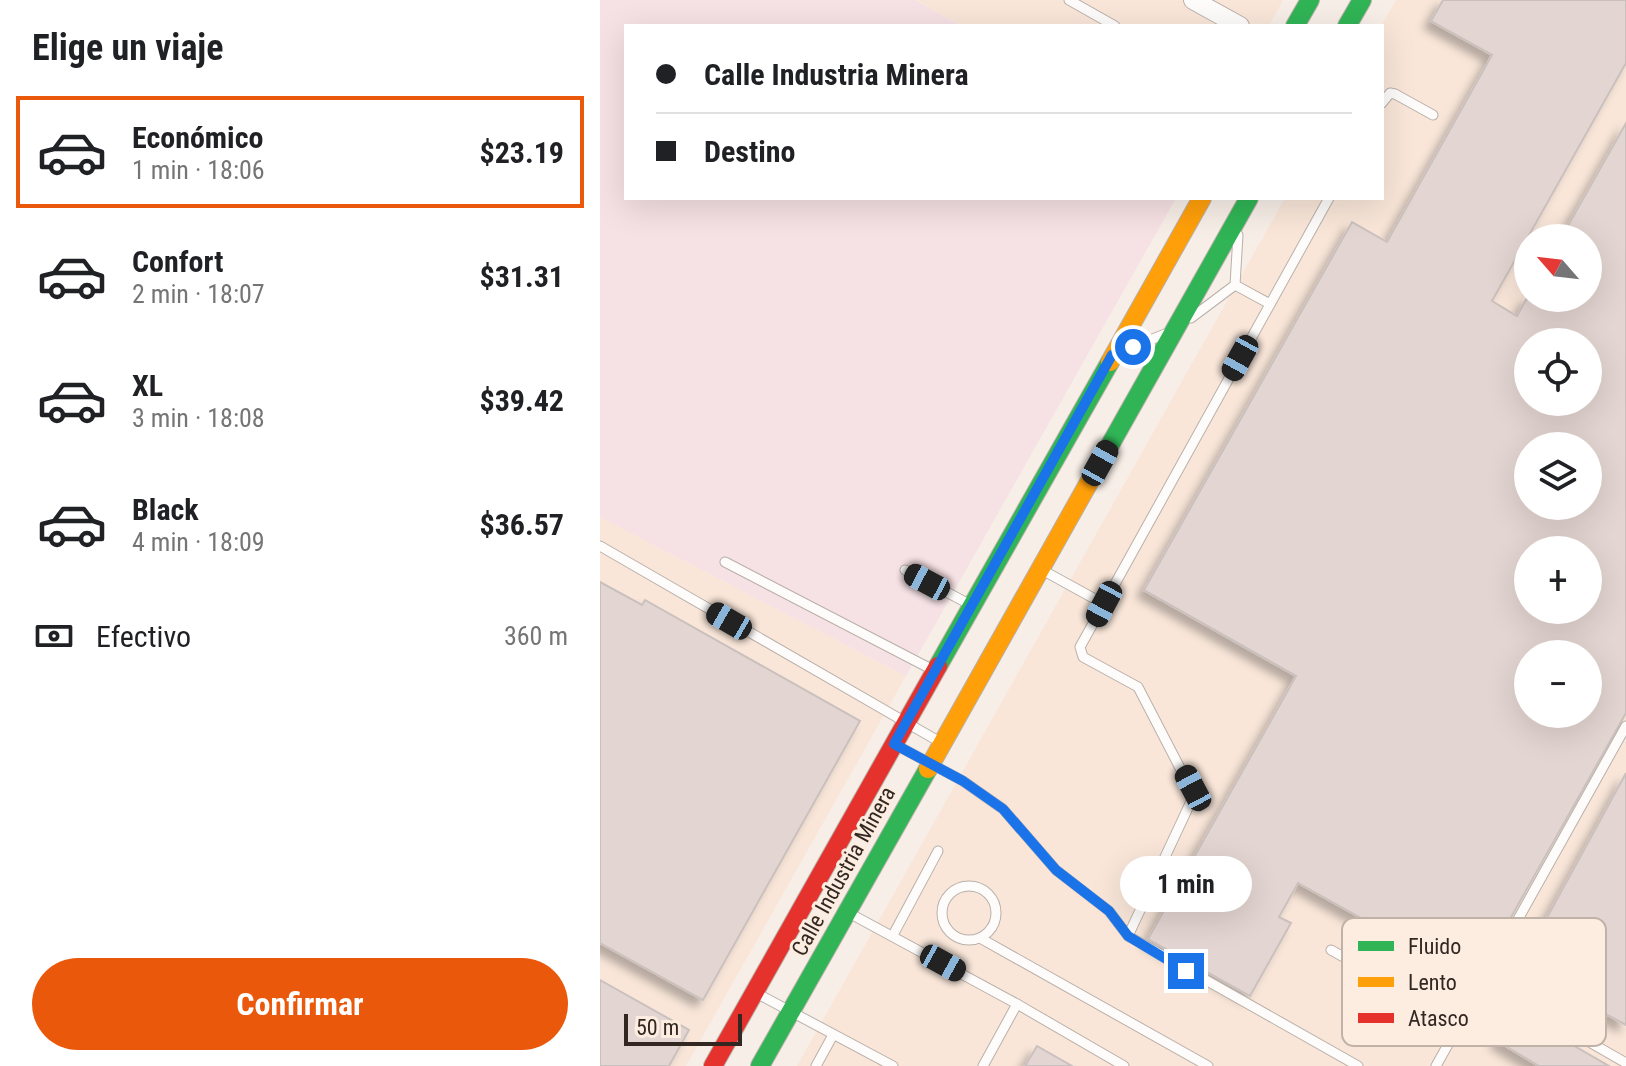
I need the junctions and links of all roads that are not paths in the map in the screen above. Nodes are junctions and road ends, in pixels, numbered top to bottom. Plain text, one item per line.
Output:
1 (1069, 0) edge
2 (1193, 0) edge
3 (1310, 0) edge
4 (1362, 0) edge
5 (1111, 24) edge
6 (1236, 24) edge
7 (1296, 24) edge
8 (1348, 24) edge
9 (1384, 100) edge
10 (1433, 115) dead end
11 (1201, 200) edge
12 (1328, 200) edge
13 (1237, 207) edge
14 (1235, 285) junction
15 (1270, 304) junction
16 (1174, 331) junction
17 (1112, 355) junction
18 (600, 546) edge
19 (725, 562) dead end
20 (1041, 569) junction
21 (905, 570) dead end
22 (1104, 604) junction
23 (972, 605) junction
24 (935, 671) junction
25 (906, 722) junction
26 (1626, 726) edge
27 (942, 743) junction
28 (894, 744) junction
29 (931, 763) junction
30 (938, 851) dead end
31 (849, 913) junction
32 (1518, 918) edge
33 (893, 935) junction
34 (1128, 936) junction
35 (980, 938) junction
36 (1331, 950) dead end
37 (1342, 956) edge
38 (754, 991) junction
39 (1017, 1004) junction
40 (791, 1012) junction
41 (833, 1035) junction
42 (1447, 1046) edge
43 (1596, 1046) edge
44 (1626, 1063) edge
45 (713, 1066) edge
46 (760, 1066) edge
47 (816, 1066) edge
48 (893, 1066) edge
49 (983, 1066) edge
50 (1124, 1066) edge
51 (1208, 1066) edge
52 (1358, 1066) edge
53 (1436, 1066) edge

1 - 5 lane
2 - 6 street
3 - 7 main road
4 - 8 main road
9 - 10 lane
11 - 17 main road, Calle Industria Minera
12 - 15 lane
13 - 14 lane
13 - 16 main road, Calle Industria Minera
14 - 15 lane
14 - 16 lane
15 - 22 lane
16 - 17 lane
16 - 20 main road, Calle Industria Minera
17 - 23 main road, Calle Industria Minera
18 - 25 lane
19 - 24 lane
20 - 22 lane
20 - 27 main road, Calle Industria Minera
21 - 23 lane
22 - 34 lane
23 - 24 main road, Calle Industria Minera
24 - 25 main road, Calle Industria Minera
25 - 27 lane
25 - 28 main road, Calle Industria Minera
26 - 32 lane
27 - 29 main road, Calle Industria Minera
28 - 29 lane
28 - 38 main road, Calle Industria Minera
29 - 31 main road, Calle Industria Minera
29 - 34 lane
30 - 33 lane
31 - 33 lane
31 - 40 main road, Calle Industria Minera
33 - 39 lane
34 - 52 lane
35 - 35 lane
35 - 51 lane
36 - 37 lane
38 - 40 lane
38 - 45 main road, Calle Industria Minera
39 - 49 lane
39 - 50 lane
40 - 41 lane
40 - 46 main road, Calle Industria Minera
41 - 47 lane
41 - 48 lane
42 - 53 lane
43 - 44 lane

